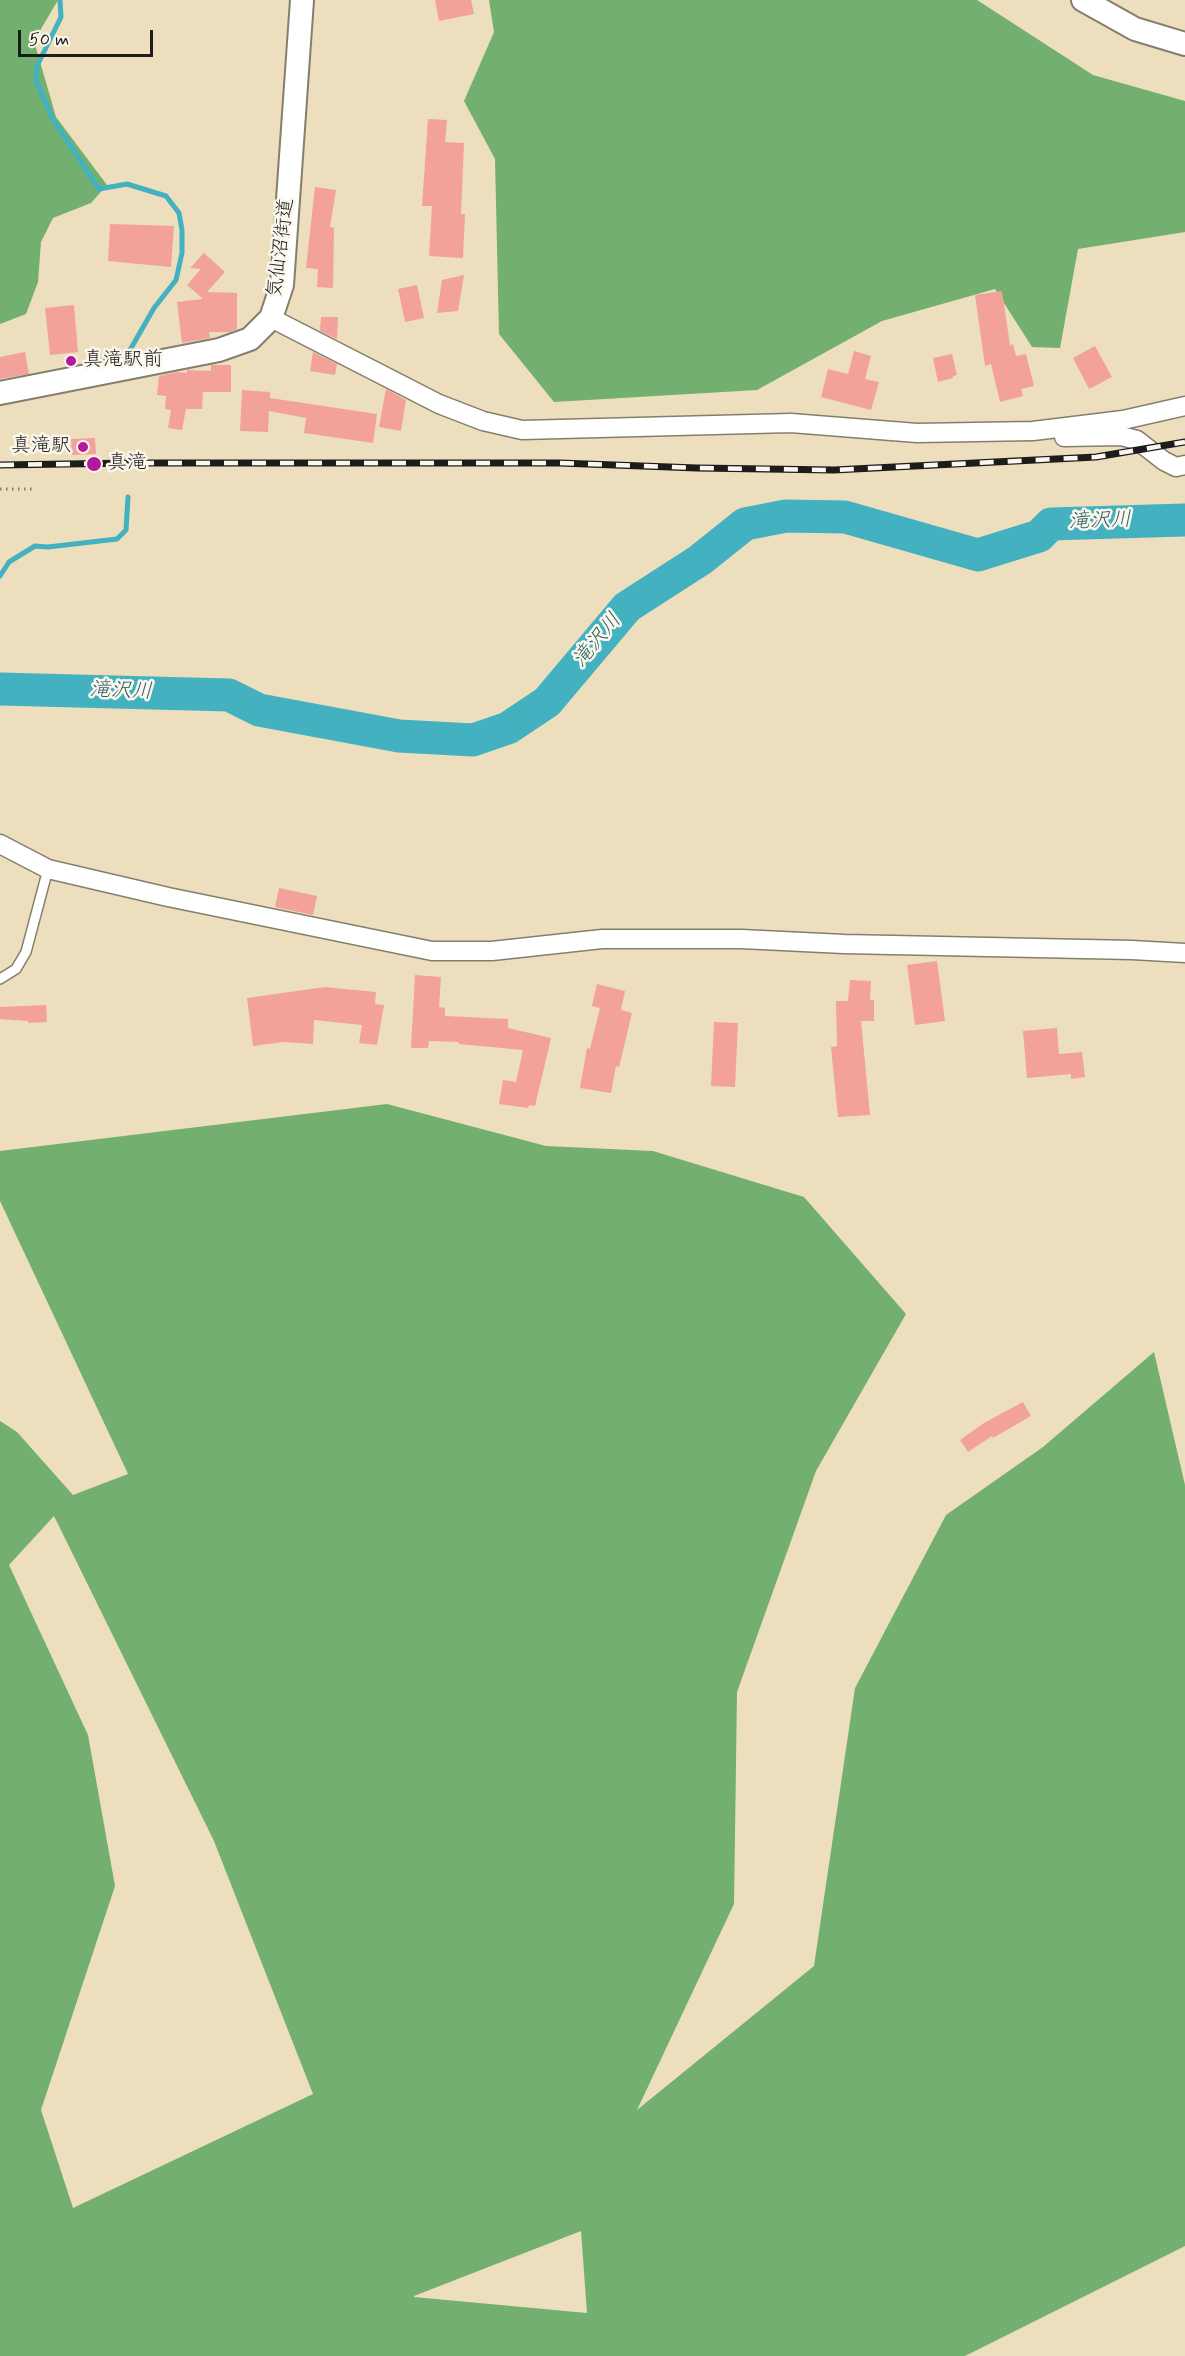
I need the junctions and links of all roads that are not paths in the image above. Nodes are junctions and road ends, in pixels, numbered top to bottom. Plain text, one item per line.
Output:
1 (302, 0) edge
2 (1083, 0) edge
3 (1185, 44) edge
4 (271, 318) junction
5 (0, 393) edge
6 (1185, 406) edge
7 (1033, 431) junction
8 (1185, 465) edge
9 (0, 844) edge
10 (48, 869) junction
11 (1185, 953) edge
12 (0, 979) edge

1 - 4 street, 気仙沼街道
2 - 3 street
4 - 5 street, 気仙沼街道
4 - 7 street
6 - 7 street
7 - 8 street
9 - 10 street
10 - 11 street
10 - 12 lane

